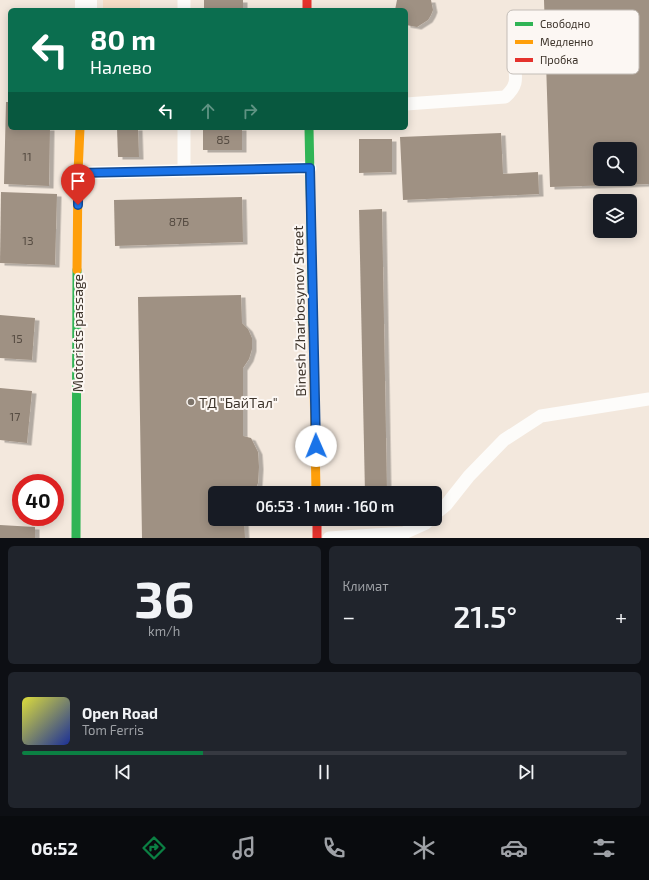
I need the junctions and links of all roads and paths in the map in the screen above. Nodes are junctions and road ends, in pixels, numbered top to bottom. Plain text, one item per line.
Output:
1 (515, 74) edge
2 (408, 104) edge
3 (80, 130) edge
4 (184, 130) edge
5 (309, 130) edge
6 (310, 168) junction
7 (184, 171) junction
8 (78, 173) junction
9 (649, 399) edge
10 (316, 486) edge
11 (442, 508) edge
12 (317, 526) edge
13 (418, 526) edge
14 (76, 538) edge
15 (317, 538) edge
16 (329, 538) edge

1 - 2 lane
3 - 8 street, Motorists passage
4 - 7 lane
5 - 6 street, Binesh Zharbosynov Street
6 - 7 lane
6 - 10 street, Binesh Zharbosynov Street
7 - 8 lane
8 - 14 street, Motorists passage
9 - 11 lane
12 - 15 street
13 - 16 lane

